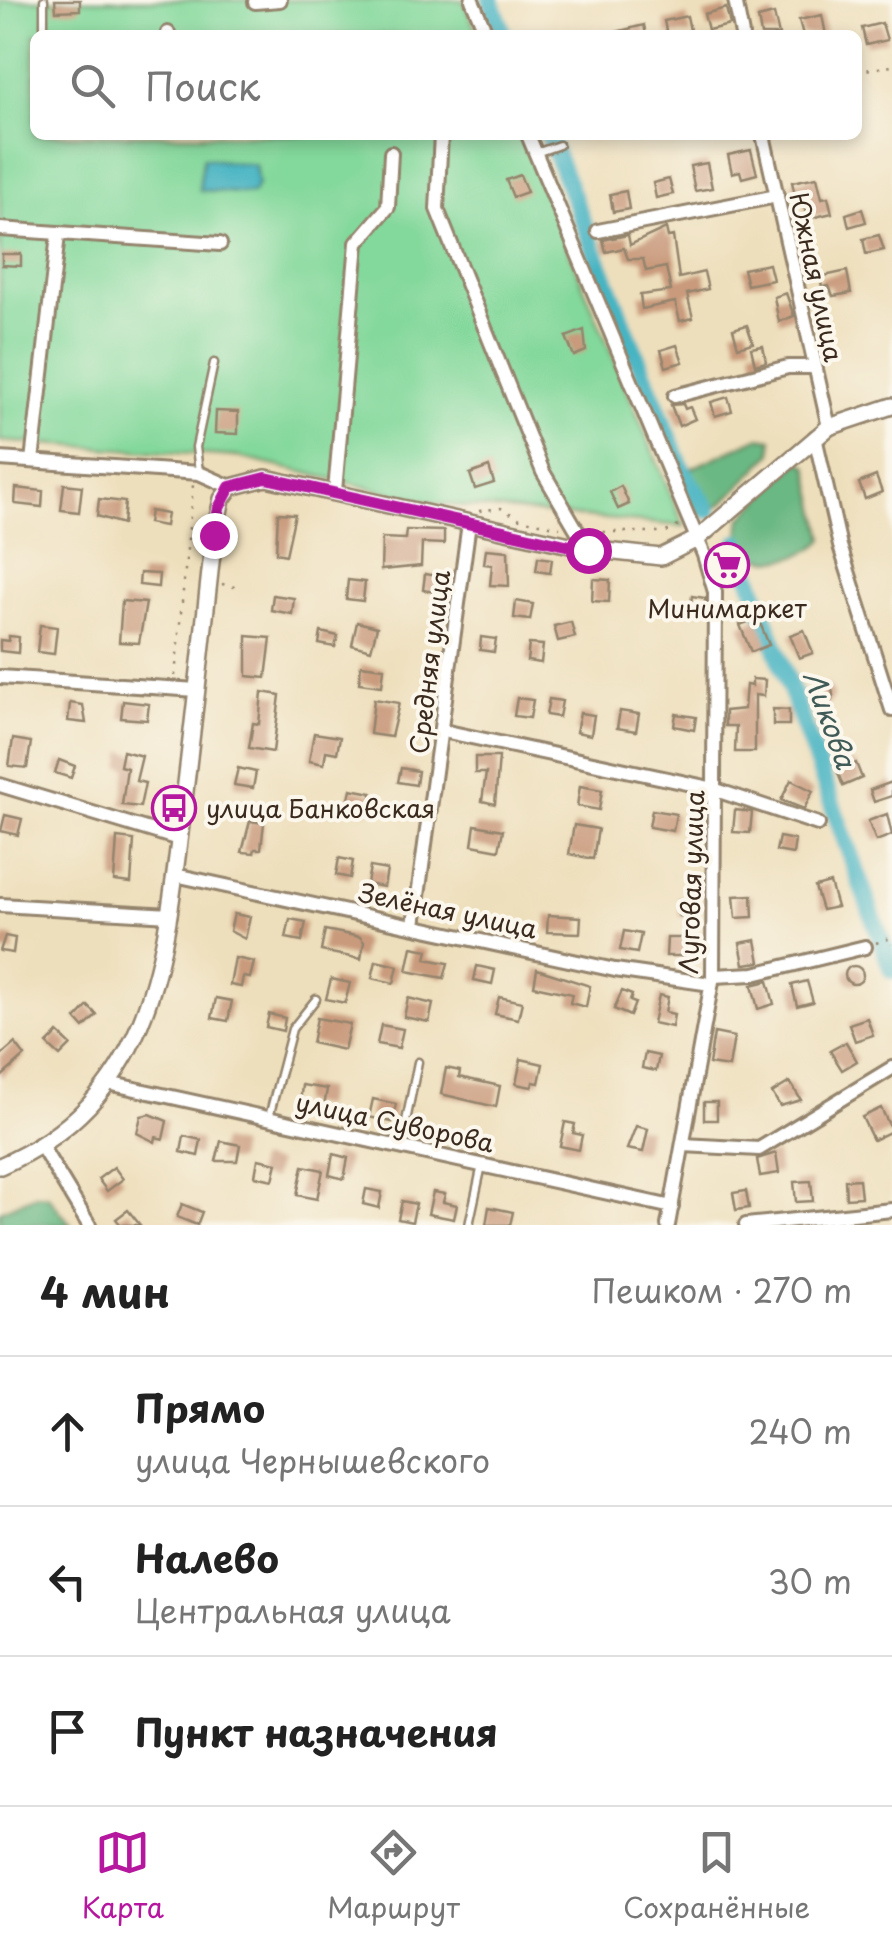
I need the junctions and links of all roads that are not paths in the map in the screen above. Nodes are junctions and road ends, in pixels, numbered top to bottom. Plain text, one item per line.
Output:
1 (44, 0) edge
2 (280, 0) edge
3 (472, 0) edge
4 (735, 0) edge
5 (255, 2) edge
6 (44, 30) edge
7 (485, 30) edge
8 (741, 30) edge
9 (441, 140) edge
10 (532, 140) edge
11 (764, 140) edge
12 (559, 145) dead end
13 (540, 152) junction
14 (391, 153) dead end
15 (777, 196) junction
16 (0, 229) edge
17 (598, 232) dead end
18 (58, 234) junction
19 (220, 244) dead end
20 (214, 364) dead end
21 (813, 367) junction
22 (675, 396) dead end
23 (892, 406) edge
24 (824, 431) junction
25 (0, 458) edge
26 (32, 461) junction
27 (197, 473) junction
28 (230, 487) junction
29 (335, 491) junction
30 (474, 517) junction
31 (697, 538) junction
32 (588, 550) junction
33 (0, 677) edge
34 (197, 690) junction
35 (892, 710) edge
36 (443, 731) junction
37 (0, 785) edge
38 (717, 792) junction
39 (818, 824) dead end
40 (179, 839) junction
41 (175, 874) junction
42 (0, 905) edge
43 (170, 914) junction
44 (414, 925) junction
45 (871, 945) road end
46 (712, 980) junction
47 (316, 999) dead end
48 (418, 1062) dead end
49 (892, 1068) edge
50 (108, 1083) junction
51 (269, 1118) junction
52 (40, 1144) junction
53 (683, 1145) junction
54 (401, 1147) junction
55 (482, 1164) junction
56 (0, 1166) edge
57 (672, 1206) junction
58 (892, 1210) edge
59 (89, 1225) edge
60 (469, 1225) edge
61 (668, 1225) edge
62 (746, 1225) edge

1 - 6 lane
2 - 5 street
3 - 7 street
4 - 8 street
9 - 32 street
10 - 13 street, Луговая улица
11 - 15 street, Южная улица
12 - 13 lane
13 - 31 street, Луговая улица
14 - 29 street
15 - 17 street
15 - 21 street, Южная улица
16 - 18 street
18 - 19 street
18 - 26 street
20 - 27 lane
21 - 22 street
21 - 24 street, Южная улица
23 - 24 street
24 - 31 street
24 - 35 street, Южная улица
25 - 26 street
26 - 27 street
27 - 28 street
28 - 29 street
28 - 34 street
29 - 30 street
30 - 32 street
30 - 36 street, Средняя улица
31 - 32 street
31 - 38 street, Луговая улица
33 - 34 street
34 - 40 street
36 - 38 street
36 - 44 street, Средняя улица
37 - 40 street
38 - 39 street
38 - 46 street, Луговая улица
40 - 41 street
41 - 43 street
41 - 44 street, Зелёная улица
42 - 43 street
43 - 50 street
44 - 46 street, Зелёная улица
45 - 46 street, Зелёная улица
46 - 53 street, Луговая улица
47 - 51 lane
48 - 54 lane
49 - 53 street
50 - 51 street, улица Суворова
50 - 52 street
51 - 54 street, улица Суворова
52 - 56 street
52 - 59 street
53 - 57 street, Луговая улица
54 - 55 street, улица Суворова
55 - 57 street, улица Суворова
55 - 60 lane
57 - 61 street, Луговая улица
58 - 62 street

